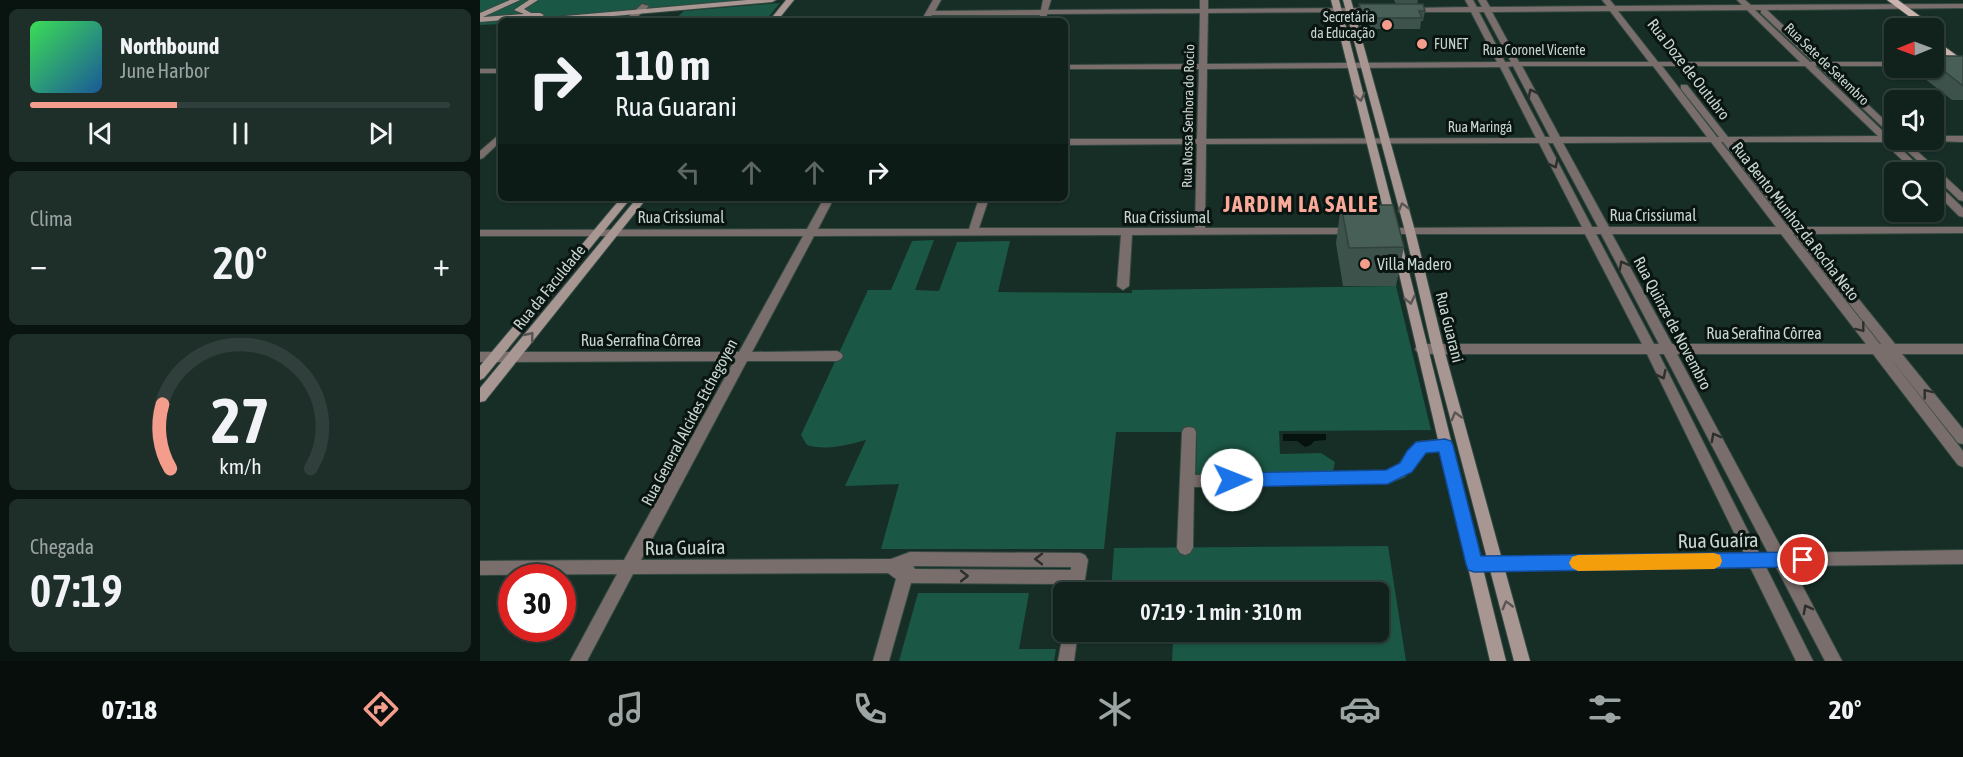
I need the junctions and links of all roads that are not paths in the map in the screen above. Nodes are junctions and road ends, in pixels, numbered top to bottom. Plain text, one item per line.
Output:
1 (516, 0) edge
2 (531, 0) edge
3 (711, 0) edge
4 (772, 0) edge
5 (790, 0) edge
6 (800, 0) edge
7 (937, 0) edge
8 (1047, 0) edge
9 (1204, 0) edge
10 (1335, 0) edge
11 (1347, 0) edge
12 (1741, 0) edge
13 (1879, 0) edge
14 (1890, 3) edge
15 (1751, 4) edge
16 (1478, 5) edge
17 (1614, 5) edge
18 (645, 6) junction
19 (1963, 6) edge
20 (1902, 7) junction
21 (1761, 8) junction
22 (1337, 10) junction
23 (1350, 10) junction
24 (1383, 10) edge
25 (1406, 10) edge
26 (1203, 11) junction
27 (638, 12) junction
28 (1045, 12) junction
29 (562, 13) junction
30 (930, 13) junction
31 (511, 18) edge
32 (567, 18) edge
33 (631, 18) edge
34 (775, 18) edge
35 (786, 18) edge
36 (927, 18) edge
37 (1043, 18) edge
38 (1906, 18) edge
39 (1917, 18) edge
40 (498, 19) edge
41 (481, 21) edge
42 (498, 24) edge
43 (1944, 42) edge
44 (1944, 49) edge
45 (1962, 61) edge
46 (1517, 63) junction
47 (1660, 63) junction
48 (1502, 64) junction
49 (1807, 64) junction
50 (1820, 64) junction
51 (1884, 64) edge
52 (1366, 65) junction
53 (1944, 65) edge
54 (1202, 66) junction
55 (1353, 66) junction
56 (1068, 67) edge
57 (480, 70) edge
58 (498, 70) edge
59 (1884, 125) edge
60 (1884, 134) edge
61 (1884, 139) edge
62 (1944, 139) edge
63 (1963, 139) edge
64 (1541, 140) junction
65 (1556, 140) junction
66 (1720, 140) junction
67 (498, 141) edge
68 (1201, 141) junction
69 (1378, 141) junction
70 (498, 142) edge
71 (1068, 142) edge
72 (480, 143) edge
73 (1900, 150) edge
74 (1911, 150) edge
75 (480, 156) edge
76 (1911, 162) edge
77 (1944, 196) edge
78 (1963, 198) edge
79 (624, 201) edge
80 (640, 201) edge
81 (827, 201) edge
82 (983, 201) edge
83 (1963, 214) edge
84 (1785, 230) junction
85 (1798, 230) junction
86 (1963, 230) edge
87 (1200, 231) junction
88 (1394, 231) junction
89 (1410, 231) junction
90 (1588, 231) junction
91 (1604, 231) junction
92 (615, 232) junction
93 (811, 232) junction
94 (973, 232) junction
95 (1127, 232) junction
96 (480, 233) edge
97 (598, 233) junction
98 (1123, 286) dead end
99 (1650, 348) junction
100 (1438, 349) junction
101 (1668, 349) junction
102 (1963, 349) edge
103 (1421, 350) junction
104 (1878, 350) junction
105 (1893, 350) junction
106 (743, 356) junction
107 (837, 356) dead end
108 (480, 357) edge
109 (494, 357) junction
110 (513, 357) junction
111 (480, 375) edge
112 (480, 398) edge
113 (1189, 432) dead end
114 (1963, 439) edge
115 (1445, 445) junction
116 (1963, 460) edge
117 (1188, 481) junction
118 (1185, 548) dead end
119 (1963, 557) edge
120 (910, 559) junction
121 (1754, 560) junction
122 (1781, 560) junction
123 (1474, 564) junction
124 (1495, 564) junction
125 (891, 566) junction
126 (480, 568) edge
127 (628, 569) junction
128 (905, 576) junction
129 (1076, 582) edge
130 (1053, 584) edge
131 (1069, 642) edge
132 (578, 661) edge
133 (881, 661) edge
134 (1066, 661) edge
135 (1498, 661) edge
136 (1522, 661) edge
137 (1805, 661) edge
138 (1834, 661) edge

1 - 41 street
2 - 29 street
2 - 41 street
3 - 18 street
4 - 27 street
5 - 34 street
6 - 35 street
7 - 30 street
8 - 28 street
9 - 26 street, Rua Nossa Senhora do Rocio
10 - 22 street, Rua Guarani
11 - 23 street, Rua Guarani
12 - 15 street, Rua Sete de Setembro
13 - 14 main road
14 - 20 main road
14 - 21 street
14 - 38 main road
15 - 17 street
15 - 21 street, Rua Sete de Setembro
15 - 49 street, Rua Sete de Setembro
16 - 17 street
16 - 25 street
16 - 46 street, Rua Quinze de Novembro
16 - 48 street, Rua Quinze de Novembro
17 - 47 street, Rua Bento Munhoz da Rocha Neto
18 - 27 street
18 - 29 street
19 - 20 street
20 - 39 main road
21 - 50 street, Rua Sete de Setembro
22 - 23 street
22 - 26 street
22 - 55 street, Rua Guarani
23 - 24 street
23 - 52 street, Rua Guarani
26 - 28 street
26 - 54 street, Rua Nossa Senhora do Rocio
27 - 32 street
27 - 33 street
28 - 30 street
28 - 37 street
29 - 31 street
30 - 36 street
40 - 41 street
41 - 42 street
43 - 45 main road
44 - 45 main road
45 - 53 street
46 - 47 street, Rua Coronel Vicente
46 - 48 street, Rua Coronel Vicente
65 -> 46 street, Rua Quinze de Novembro
47 - 49 street, Rua Coronel Vicente
47 - 66 street, Rua Bento Munhoz da Rocha Neto
48 - 52 street, Rua Coronel Vicente
48 - 64 street, Rua Quinze de Novembro
49 - 50 street, Rua Coronel Vicente
49 - 60 street, Rua Sete de Setembro
50 - 51 street, Rua Coronel Vicente
50 - 59 street, Rua Sete de Setembro
52 - 55 street, Rua Coronel Vicente
52 - 69 street, Rua Guarani
54 - 55 street, Rua Coronel Vicente
54 - 56 street, Rua Coronel Vicente
54 - 68 street, Rua Nossa Senhora do Rocio
55 -> 69 street, Rua Guarani
57 - 58 street
61 - 66 street, Rua Maringá
62 - 63 street
64 - 65 street, Rua Maringá
64 - 69 street, Rua Maringá
64 -> 90 street, Rua Quinze de Novembro
65 - 66 street, Rua Maringá
65 - 91 street, Rua Quinze de Novembro
66 - 84 street, Rua Bento Munhoz da Rocha Neto
66 - 85 street, Rua Doze de Outubro
67 - 72 street
68 - 69 street, Rua Maringá
68 - 71 street, Rua Maringá
68 - 87 street, Rua Nossa Senhora do Rocio
69 - 88 street, Rua Guarani
89 -> 69 street, Rua Guarani
70 - 75 street
73 - 76 street, Rua Sete de Setembro
74 - 78 street
77 - 83 street
79 - 97 street, Rua da Faculdade
80 - 92 street, Rua da Faculdade
81 - 93 street, Rua General Alcides Etchegoyen
82 - 94 street
84 - 85 street, Rua Crissiumal
84 - 91 street, Rua Crissiumal
84 -> 104 street, Rua Bento Munhoz da Rocha Neto
85 - 86 street, Rua Crissiumal
85 - 105 street, Rua Doze de Outubro
87 - 88 street, Rua Crissiumal
87 - 95 street, Rua Crissiumal
88 - 89 street, Rua Crissiumal
88 -> 103 street, Rua Guarani
89 - 90 street, Rua Crissiumal
89 - 100 street, Rua Guarani
90 - 91 street, Rua Crissiumal
90 - 99 street, Rua Quinze de Novembro
101 -> 91 street, Rua Quinze de Novembro
92 - 93 street, Rua Crissiumal
92 - 97 street, Rua Crissiumal
110 -> 92 street, Rua da Faculdade
93 - 94 street, Rua Crissiumal
93 - 106 street, Rua General Alcides Etchegoyen
94 - 95 street, Rua Crissiumal
95 - 98 street
96 - 97 street, Rua Crissiumal
97 - 109 street, Rua da Faculdade
99 - 100 street, Rua Serafina Côrrea
99 - 101 street, Rua Serafina Côrrea
99 -> 121 street, Rua Quinze de Novembro
100 - 103 street, Rua Serafina Côrrea
124 -> 100 street, Rua Guarani
101 - 104 street, Rua Serafina Côrrea
122 -> 101 street, Rua Quinze de Novembro
102 - 105 street, Rua Serafina Côrrea
103 - 115 street, Rua Guarani
104 - 105 street, Rua Serafina Côrrea
104 - 116 street, Rua Bento Munhoz da Rocha Neto
114 -> 105 street, Rua Doze de Outubro
106 - 107 street, Rua Serrafina Côrrea
106 - 110 street, Rua Serrafina Côrrea
106 - 127 street, Rua General Alcides Etchegoyen
108 - 109 street, Rua Serrafina Côrrea
109 - 110 street, Rua Serrafina Côrrea
109 - 111 street, Rua da Faculdade
110 - 112 street, Rua da Faculdade
113 - 117 street
115 - 117 street
115 - 123 street, Rua Guarani
117 - 118 street
119 - 122 street, Rua Guaíra
120 - 125 street, Rua Guaíra
120 - 128 street
129 -> 120 street
121 - 122 street, Rua Guaíra
121 - 124 street, Rua Guaíra
121 - 137 street, Rua Quinze de Novembro
138 -> 122 street, Rua Quinze de Novembro
123 - 124 street, Rua Guaíra
123 - 135 street, Rua Guarani
136 -> 124 street, Rua Guarani
125 - 127 street, Rua Guaíra
125 - 128 street
126 - 127 street, Rua Guaíra
127 - 132 street, Rua General Alcides Etchegoyen
128 -> 130 street
128 - 133 street
131 - 134 street

